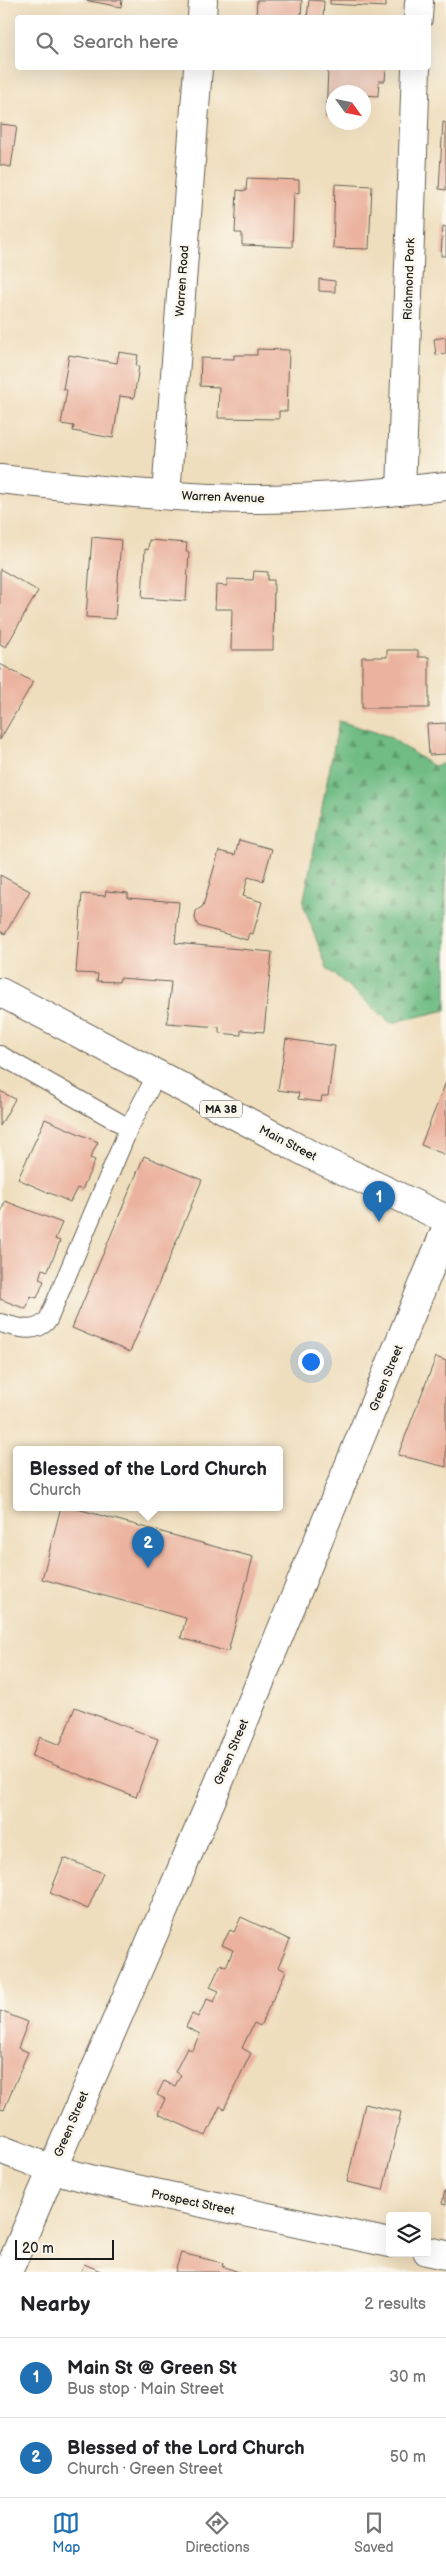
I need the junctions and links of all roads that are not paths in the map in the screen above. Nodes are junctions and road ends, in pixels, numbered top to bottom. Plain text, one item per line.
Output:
1 (203, 0) edge
2 (202, 15) edge
3 (198, 70) edge
4 (416, 70) edge
5 (0, 479) edge
6 (446, 486) edge
7 (401, 491) junction
8 (166, 495) junction
9 (0, 992) edge
10 (0, 1055) edge
11 (156, 1076) junction
12 (129, 1128) junction
13 (446, 1218) edge
14 (446, 1230) edge
15 (0, 1323) edge
16 (0, 2149) edge
17 (52, 2169) junction
18 (386, 2242) edge
19 (431, 2252) edge
20 (446, 2255) edge
21 (8, 2272) edge

1 - 2 street
3 - 8 street, Warren Road
4 - 7 street, Richmond Park
5 - 8 street, Warren Avenue
6 - 7 street, Warren Avenue
7 - 8 street, Warren Avenue
9 - 11 street, Main Street / MA 38
10 - 12 lane
11 - 12 lane
11 - 13 street, Main Street / MA 38
12 - 15 lane
14 - 17 street, Green Street
16 - 17 street, Prospect Street
17 - 18 street, Prospect Street
17 - 21 street, Green Street
19 - 20 street

